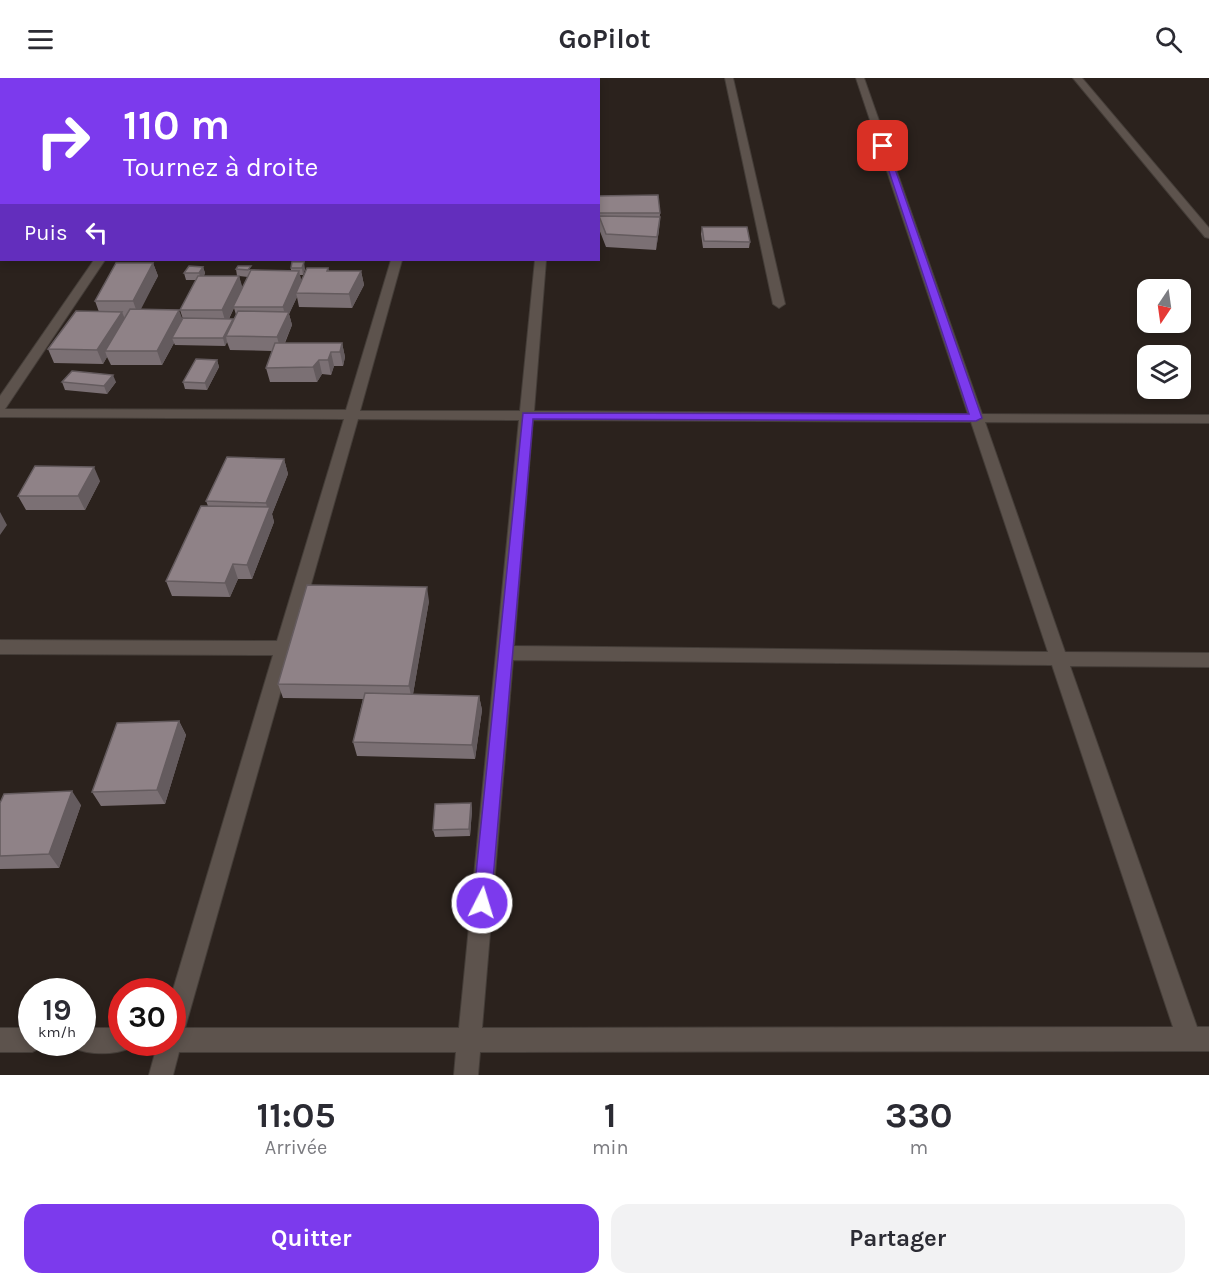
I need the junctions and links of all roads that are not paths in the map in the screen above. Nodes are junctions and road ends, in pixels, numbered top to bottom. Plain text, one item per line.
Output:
1 (729, 78) edge
2 (860, 78) edge
3 (1077, 78) edge
4 (1209, 235) edge
5 (98, 261) edge
6 (397, 261) edge
7 (542, 261) edge
8 (779, 304) dead end
9 (0, 406) edge
10 (0, 413) edge
11 (352, 415) junction
12 (527, 416) junction
13 (976, 418) junction
14 (1209, 419) edge
15 (0, 647) edge
16 (284, 648) junction
17 (505, 653) junction
18 (1058, 659) junction
19 (1209, 660) edge
20 (186, 986) edge
21 (1199, 1039) edge
22 (0, 1040) edge
23 (18, 1040) edge
24 (470, 1040) junction
25 (186, 1041) edge
26 (166, 1056) edge
27 (160, 1075) edge
28 (466, 1075) edge

1 - 8 street
2 - 13 street
3 - 4 street
5 - 9 street
6 - 11 street
7 - 12 street
10 - 11 street
11 - 12 street
11 - 16 street
12 - 13 street
12 - 17 street
13 - 14 street
13 - 18 street
15 - 16 street
16 - 20 street
17 - 18 street
17 - 24 street
18 - 19 street
18 - 21 street
21 - 24 street
22 - 23 street
24 - 25 street
24 - 28 street
26 - 27 street

